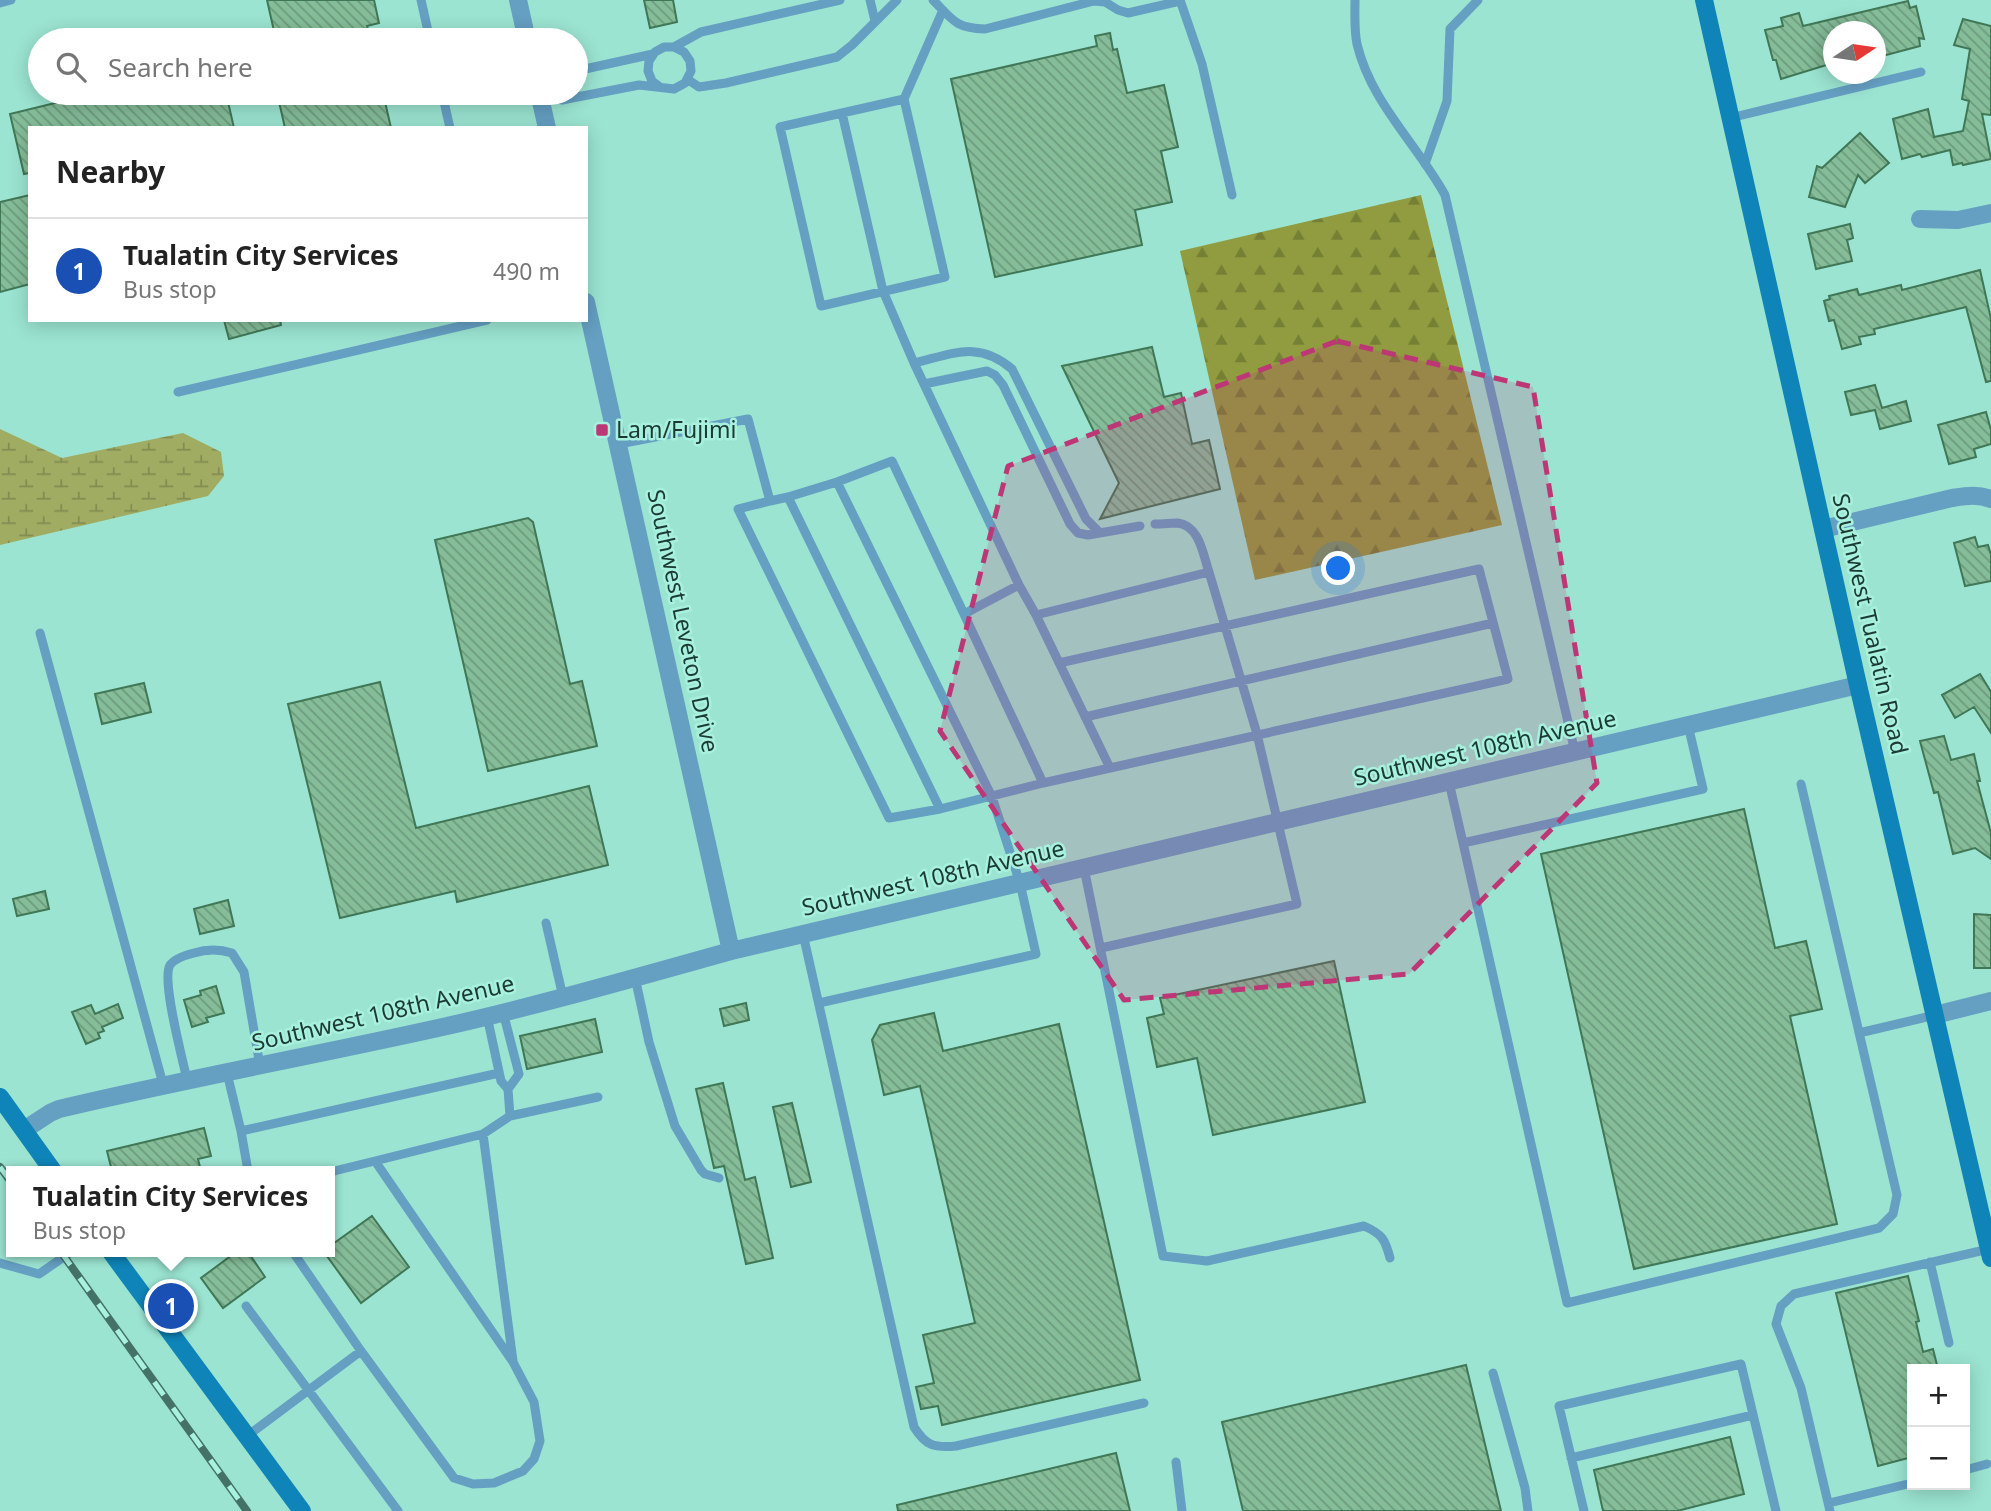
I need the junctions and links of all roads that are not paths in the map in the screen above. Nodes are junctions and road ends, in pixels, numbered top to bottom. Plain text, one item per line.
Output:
1 (11, 0) edge
2 (421, 0) edge
3 (518, 0) edge
4 (840, 0) edge
5 (870, 0) edge
6 (898, 0) edge
7 (933, 0) edge
8 (1180, 0) edge
9 (1355, 0) edge
10 (1478, 0) edge
11 (1703, 0) edge
12 (0, 3) edge
13 (943, 10) junction
14 (875, 21) junction
15 (427, 28) edge
16 (524, 28) edge
17 (674, 47) junction
18 (653, 54) junction
19 (588, 68) edge
20 (1921, 72) dead end
21 (687, 79) junction
22 (660, 87) junction
23 (588, 94) edge
24 (904, 99) junction
25 (445, 105) edge
26 (542, 105) edge
27 (842, 113) junction
28 (1730, 118) junction
29 (450, 126) edge
30 (547, 126) edge
31 (1425, 164) junction
32 (1232, 195) dead end
33 (1991, 213) edge
34 (1920, 219) dead end
35 (883, 291) junction
36 (588, 312) edge
37 (479, 322) edge
38 (914, 363) junction
39 (924, 384) junction
40 (178, 392) dead end
41 (619, 443) junction
42 (837, 482) junction
43 (788, 496) junction
44 (1991, 499) edge
45 (771, 501) junction
46 (1156, 524) dead end
47 (1140, 526) dead end
48 (1823, 529) junction
49 (1100, 533) junction
50 (1209, 572) junction
51 (1019, 585) junction
52 (964, 614) junction
53 (1036, 615) junction
54 (1493, 623) junction
55 (1225, 626) junction
56 (40, 633) dead end
57 (1059, 663) junction
58 (1242, 681) junction
59 (1858, 685) junction
60 (1085, 717) junction
61 (1688, 725) junction
62 (1257, 734) junction
63 (1576, 752) junction
64 (1110, 768) junction
65 (1449, 782) junction
66 (1043, 783) junction
67 (1801, 784) dead end
68 (992, 797) junction
69 (940, 809) junction
70 (1279, 822) junction
71 (1463, 843) junction
72 (1084, 868) junction
73 (1020, 883) junction
74 (546, 923) dead end
75 (803, 934) junction
76 (1101, 948) junction
77 (731, 951) junction
78 (635, 977) junction
79 (563, 997) junction
80 (1991, 1001) edge
81 (819, 1003) junction
82 (495, 1014) junction
83 (1935, 1015) junction
84 (1860, 1033) junction
85 (260, 1066) junction
86 (227, 1073) junction
87 (499, 1073) junction
88 (187, 1080) junction
89 (163, 1084) junction
90 (508, 1089) junction
91 (0, 1097) edge
92 (598, 1097) dead end
93 (510, 1116) junction
94 (24, 1130) junction
95 (241, 1132) junction
96 (483, 1134) junction
97 (375, 1161) junction
98 (49, 1166) edge
99 (247, 1166) edge
100 (335, 1171) edge
101 (719, 1178) dead end
102 (1990, 1254) edge
103 (64, 1257) edge
104 (115, 1257) edge
105 (296, 1257) edge
106 (1390, 1258) dead end
107 (1930, 1262) junction
108 (0, 1263) edge
109 (246, 1306) dead end
110 (1949, 1342) dead end
111 (361, 1351) junction
112 (513, 1362) junction
113 (1493, 1373) dead end
114 (308, 1390) junction
115 (1144, 1403) dead end
116 (1753, 1415) junction
117 (247, 1436) junction
118 (1571, 1458) junction
119 (1176, 1462) dead end
120 (1987, 1464) dead end
121 (1970, 1469) edge
122 (1907, 1484) edge
123 (1830, 1507) edge
124 (302, 1511) edge
125 (398, 1511) edge
126 (1182, 1511) edge
127 (1528, 1511) edge
128 (1584, 1511) edge
129 (1776, 1511) edge

1 - 12 lane
2 - 15 lane
3 - 16 street
4 - 17 lane
5 - 14 lane
6 - 14 lane
7 - 13 lane
8 - 13 lane
8 - 32 lane
9 - 31 lane
10 - 31 lane
11 - 28 main road, Southwest Tualatin Road
13 - 24 lane
14 - 21 lane
17 - 18 lane
17 - 21 lane
18 - 19 lane
18 - 22 lane
20 - 28 lane
21 - 22 lane
22 - 23 lane
24 - 27 lane
24 - 35 lane
25 - 29 lane
26 - 30 street
27 - 35 lane
27 - 35 lane
28 - 48 main road, Southwest Tualatin Road
31 - 63 lane
33 - 34 street
35 - 38 lane
36 - 41 street, Southwest Leveton Drive
37 - 40 lane
38 - 39 lane
38 - 49 lane
39 - 49 lane
39 - 51 lane
41 - 45 lane
41 - 77 street, Southwest Leveton Drive
42 - 43 lane
42 - 52 lane
42 - 68 lane
43 - 45 lane
43 - 69 lane
44 - 48 street
45 - 69 lane
46 - 50 lane
47 - 49 lane
48 - 59 main road, Southwest Tualatin Road
50 - 53 lane
50 - 55 lane
51 - 52 lane
51 - 53 lane
52 - 66 lane
53 - 57 lane
54 - 55 lane
54 - 58 lane
54 - 62 lane
55 - 57 lane
55 - 58 lane
56 - 89 lane
57 - 60 lane
58 - 60 lane
58 - 62 lane
59 - 61 street, Southwest 108th Avenue
59 - 83 main road, Southwest Tualatin Road
60 - 64 lane
61 - 63 street, Southwest 108th Avenue
61 - 71 lane
62 - 64 lane
62 - 70 lane
63 - 65 street, Southwest 108th Avenue
64 - 66 lane
65 - 70 street, Southwest 108th Avenue
65 - 71 lane
66 - 68 lane
67 - 84 lane
68 - 69 lane
68 - 73 lane
70 - 72 street, Southwest 108th Avenue
70 - 76 lane
71 - 84 lane
72 - 73 street, Southwest 108th Avenue
72 - 76 lane
73 - 75 street, Southwest 108th Avenue
73 - 81 lane
74 - 79 lane
75 - 77 street, Southwest 108th Avenue
75 - 81 lane
76 - 106 lane
77 - 78 street, Southwest 108th Avenue
78 - 79 street, Southwest 108th Avenue
78 - 101 lane
79 - 82 street, Southwest 108th Avenue
80 - 83 street
81 - 115 lane
82 - 85 street, Southwest 108th Avenue
82 - 87 lane
82 - 90 lane
83 - 84 lane
83 - 102 main road, Southwest Tualatin Road
85 - 86 street, Southwest 108th Avenue
85 - 88 lane
86 - 88 street, Southwest 108th Avenue
86 - 95 lane
87 - 90 lane
87 - 95 lane
88 - 89 street, Southwest 108th Avenue
89 - 94 street, Southwest 108th Avenue
90 - 93 lane
91 - 94 main road
92 - 93 lane
93 - 96 lane
94 - 98 main road
95 - 99 lane
96 - 97 lane
96 - 112 lane
97 - 100 lane
97 - 112 lane
102 - 107 lane
103 - 108 lane
104 - 117 main road
105 - 111 lane
107 - 110 lane
107 - 123 lane
109 - 114 lane
111 - 112 lane
111 - 114 lane
113 - 127 lane
114 - 117 lane
114 - 125 lane
116 - 118 lane
116 - 118 lane
116 - 129 lane
117 - 124 main road
118 - 128 lane
119 - 126 lane
120 - 121 lane
122 - 123 lane

